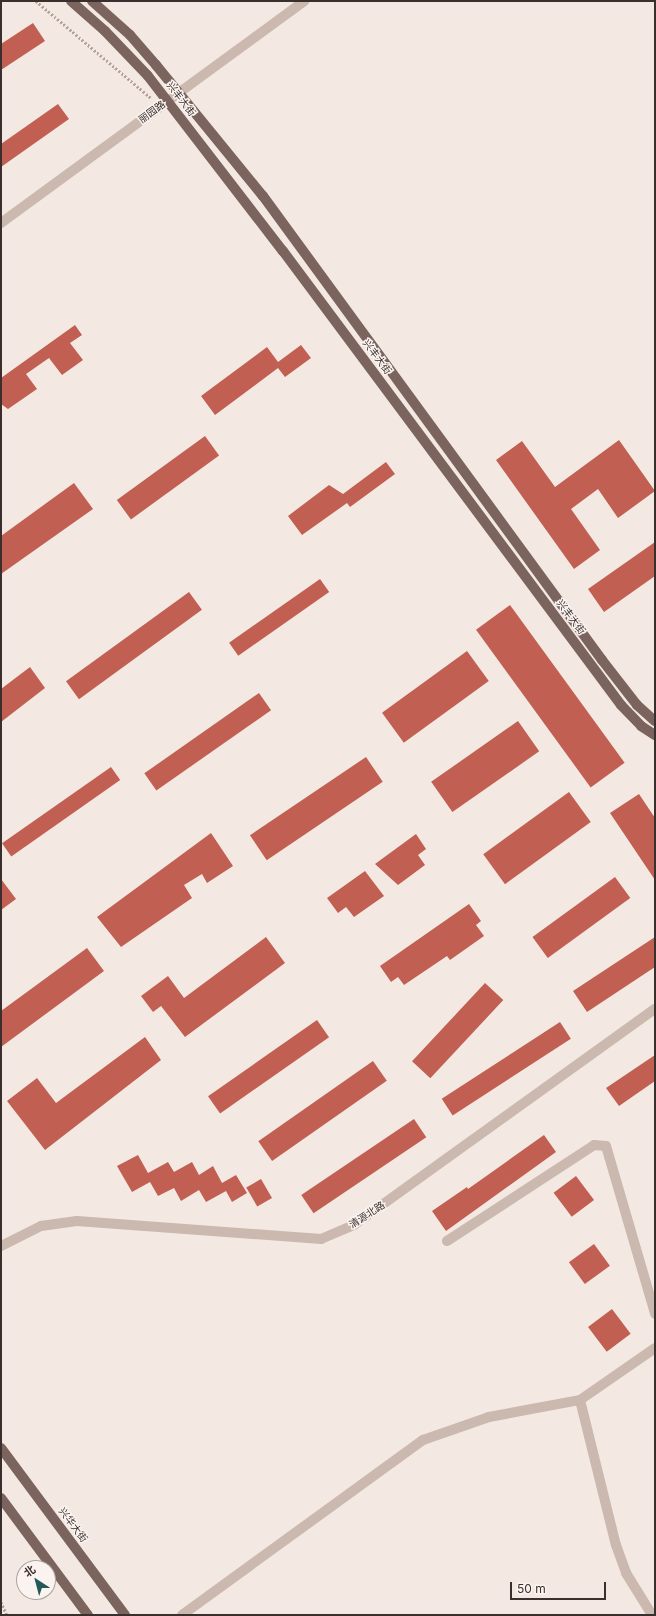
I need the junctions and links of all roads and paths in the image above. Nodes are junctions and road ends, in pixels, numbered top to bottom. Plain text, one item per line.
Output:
1 (36, 1) edge
2 (71, 1) edge
3 (92, 1) edge
4 (304, 1) edge
5 (179, 92) junction
6 (168, 101) junction
7 (1, 223) edge
8 (655, 721) edge
9 (655, 735) edge
10 (655, 1009) edge
11 (447, 1241) dead end
12 (1, 1246) edge
13 (655, 1314) edge
14 (655, 1348) edge
15 (580, 1400) junction
16 (1, 1448) edge
17 (1, 1498) edge
18 (1, 1602) edge
19 (7, 1615) edge
20 (88, 1615) edge
21 (125, 1615) edge
22 (182, 1615) edge
23 (652, 1615) edge

1 - 6 path
2 - 6 main road, 兴丰大街
3 - 5 main road, 兴丰大街
4 - 5 street, 丽园路
5 - 6 street, 丽园路
5 - 8 main road, 兴丰大街
6 - 7 street, 丽园路
6 - 9 main road, 兴丰大街
10 - 12 street, 清源北路
11 - 13 street
14 - 15 street
15 - 22 street
15 - 23 street
16 - 21 main road, 兴华大街
17 - 20 main road
18 - 19 path

